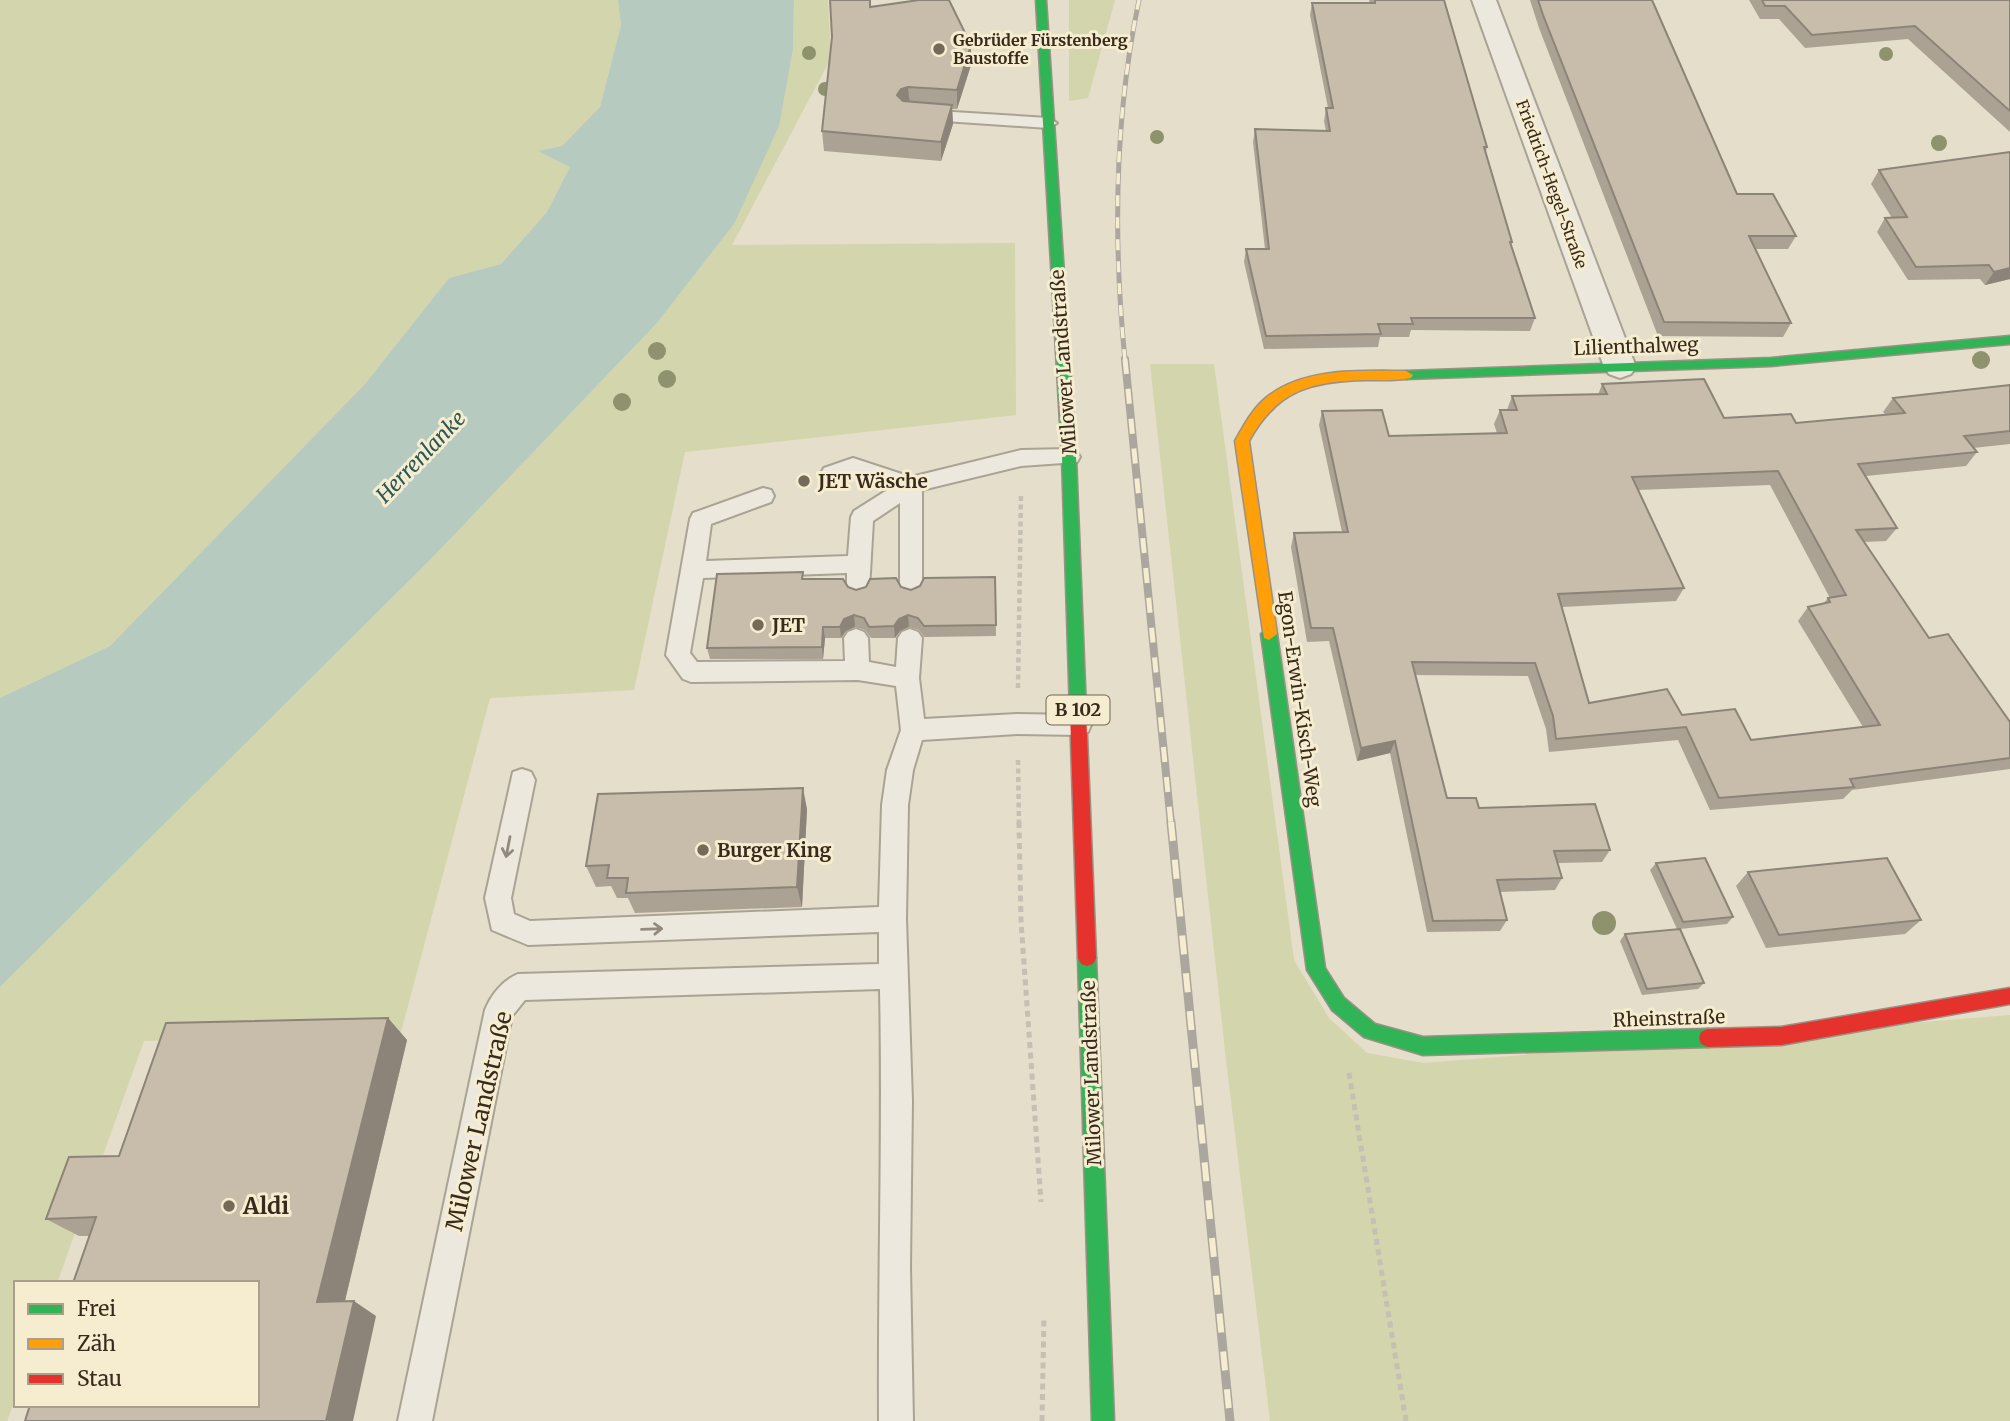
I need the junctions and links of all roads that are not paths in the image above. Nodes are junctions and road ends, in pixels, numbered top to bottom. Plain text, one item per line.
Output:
1 (1041, 0) edge
2 (1484, 0) edge
3 (910, 114) edge
4 (1048, 123) junction
5 (2010, 340) edge
6 (1620, 367) junction
7 (1266, 400) joint
8 (1069, 457) junction
9 (832, 473) dead end
10 (911, 485) junction
11 (763, 496) dead end
12 (859, 564) junction
13 (693, 570) junction
14 (858, 590) edge
15 (911, 590) edge
16 (856, 638) dead end
17 (910, 638) dead end
18 (858, 670) junction
19 (908, 678) junction
20 (1079, 725) junction
21 (913, 730) junction
22 (522, 780) dead end
23 (892, 919) junction
24 (893, 976) junction
25 (2010, 996) edge
26 (1338, 1004) joint
27 (415, 1421) edge
28 (896, 1421) edge
29 (1103, 1421) edge

1 - 4 street, Milower Landstraße / B 102
2 - 6 street, Friedrich-Hegel-Straße
3 - 4 lane
4 - 8 street, Milower Landstraße / B 102
5 - 6 street, Lilienthalweg
6 - 7 street, Lilienthalweg
7 - 26 street, Egon-Erwin-Kisch-Weg
8 - 10 lane
8 - 20 street, Milower Landstraße / B 102
9 - 10 lane
10 - 12 lane
10 - 15 lane
11 - 13 lane
12 - 13 lane
12 - 14 lane
13 - 18 lane
16 - 18 lane
17 - 19 lane
18 - 19 lane
19 - 21 lane
20 - 21 lane
20 - 29 street, Milower Landstraße / B 102
21 - 23 lane
22 -> 23 lane
23 - 24 lane
24 - 27 lane, Milower Landstraße
24 - 28 lane
25 - 26 street, Rheinstraße

